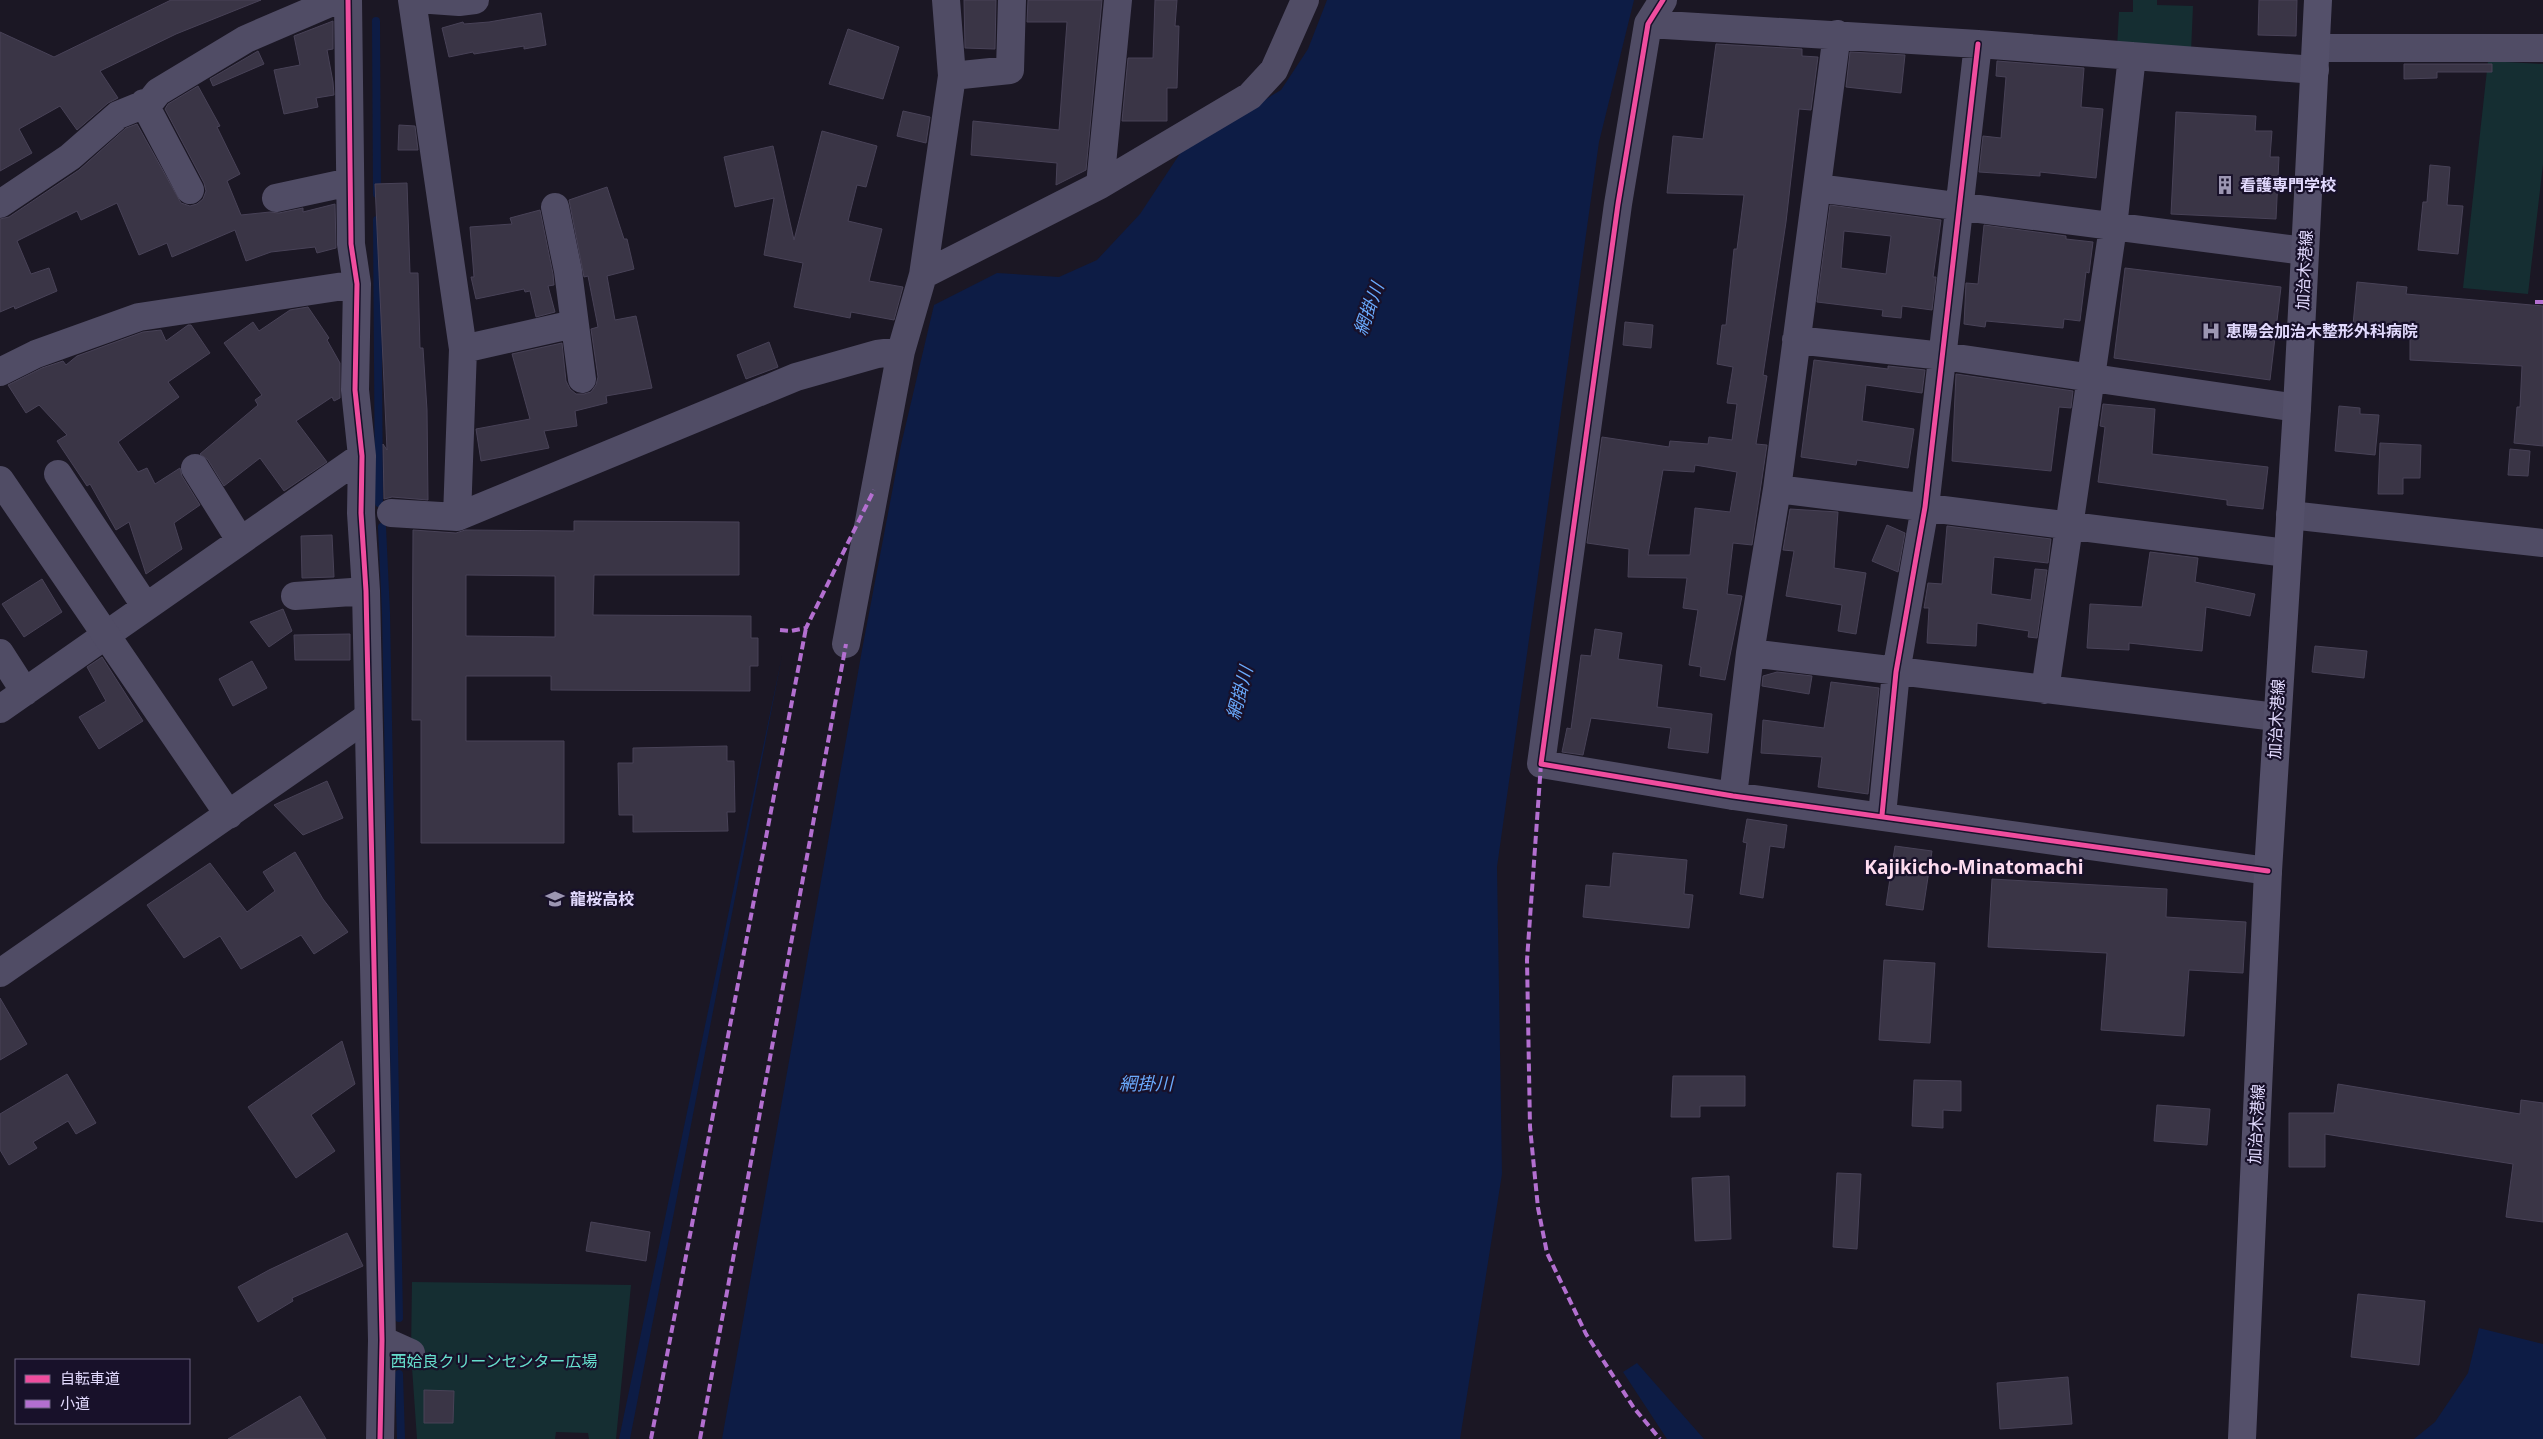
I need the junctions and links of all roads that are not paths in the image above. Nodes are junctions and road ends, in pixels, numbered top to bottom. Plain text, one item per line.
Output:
1 (337, 0) edge
2 (348, 0) edge
3 (412, 0) edge
4 (431, 0) edge
5 (474, 0) edge
6 (946, 0) edge
7 (1012, 0) edge
8 (1118, 0) edge
9 (1305, 0) edge
10 (1663, 0) edge
11 (2318, 0) edge
12 (1648, 24) junction
13 (1837, 34) junction
14 (1978, 44) junction
15 (2543, 48) edge
16 (2132, 56) junction
17 (2316, 59) junction
18 (952, 76) junction
19 (144, 103) junction
20 (350, 182) junction
21 (1100, 185) junction
22 (1817, 188) junction
23 (190, 190) dead end
24 (276, 198) dead end
25 (0, 204) edge
26 (555, 207) dead end
27 (1960, 207) junction
28 (2113, 227) junction
29 (2306, 251) junction
30 (923, 275) junction
31 (357, 284) junction
32 (574, 324) junction
33 (1796, 340) junction
34 (462, 349) junction
35 (901, 351) junction
36 (1943, 356) junction
37 (0, 372) edge
38 (2090, 377) junction
39 (582, 379) dead end
40 (2297, 408) junction
41 (362, 456) junction
42 (195, 468) dead end
43 (58, 474) dead end
44 (0, 480) edge
45 (1777, 489) junction
46 (1925, 507) junction
47 (391, 513) dead end
48 (2290, 515) junction
49 (457, 517) junction
50 (2070, 525) junction
51 (240, 540) junction
52 (2543, 542) edge
53 (2287, 553) junction
54 (366, 592) junction
55 (295, 596) dead end
56 (146, 607) junction
57 (105, 636) junction
58 (846, 644) dead end
59 (0, 653) edge
60 (1750, 653) junction
61 (1896, 672) junction
62 (2045, 690) junction
63 (25, 692) junction
64 (0, 709) edge
65 (368, 717) junction
66 (2276, 718) junction
67 (1734, 796) junction
68 (229, 815) junction
69 (1882, 815) junction
70 (2268, 871) junction
71 (0, 973) edge
72 (382, 1340) junction
73 (411, 1353) dead end
74 (380, 1439) edge
75 (2242, 1439) edge

1 - 19 street
2 - 20 street
3 - 34 street
4 - 5 street
6 - 18 street
7 - 18 street
8 - 21 street
9 - 21 street
10 - 12 street
11 - 17 main road, 加治木港線
12 - 13 street
12 - 67 street
13 - 14 street
13 - 22 street
14 - 16 street
14 - 27 street
15 - 17 street
16 - 17 street
16 - 28 street
17 - 29 main road, 加治木港線
18 - 30 street
19 - 23 street
19 - 25 street
20 - 24 street
20 - 31 street
21 - 30 street
22 - 27 street
22 - 33 street
26 - 32 street
27 - 28 street
27 - 36 street
28 - 29 street
28 - 38 street
29 - 40 main road, 加治木港線
30 - 35 street
31 - 37 street
31 - 41 street
32 - 34 street
32 - 39 street
33 - 36 street
33 - 45 street
34 - 49 street
35 - 49 street
35 - 58 street
36 - 38 street
36 - 46 street
38 - 40 street
38 - 50 street
40 - 48 main road, 加治木港線
41 - 51 street
41 - 54 street
42 - 51 street
43 - 56 street
44 - 57 street
45 - 46 street
45 - 60 street
46 - 50 street
46 - 61 street
47 - 49 street
48 - 52 street
48 - 53 main road, 加治木港線
50 - 53 street
50 - 62 street
51 - 56 street
53 - 66 main road, 加治木港線
54 - 55 street
54 - 65 street
56 - 57 street
57 - 63 street
57 - 68 street
59 - 63 street
60 - 61 street
60 - 67 street
61 - 62 street
61 - 69 street
62 - 66 street
63 - 64 street
65 - 68 street
65 - 72 street
66 - 70 main road, 加治木港線
67 - 69 street
68 - 71 street
69 - 70 street
70 - 75 main road, 加治木港線
72 - 73 street
72 - 74 street

